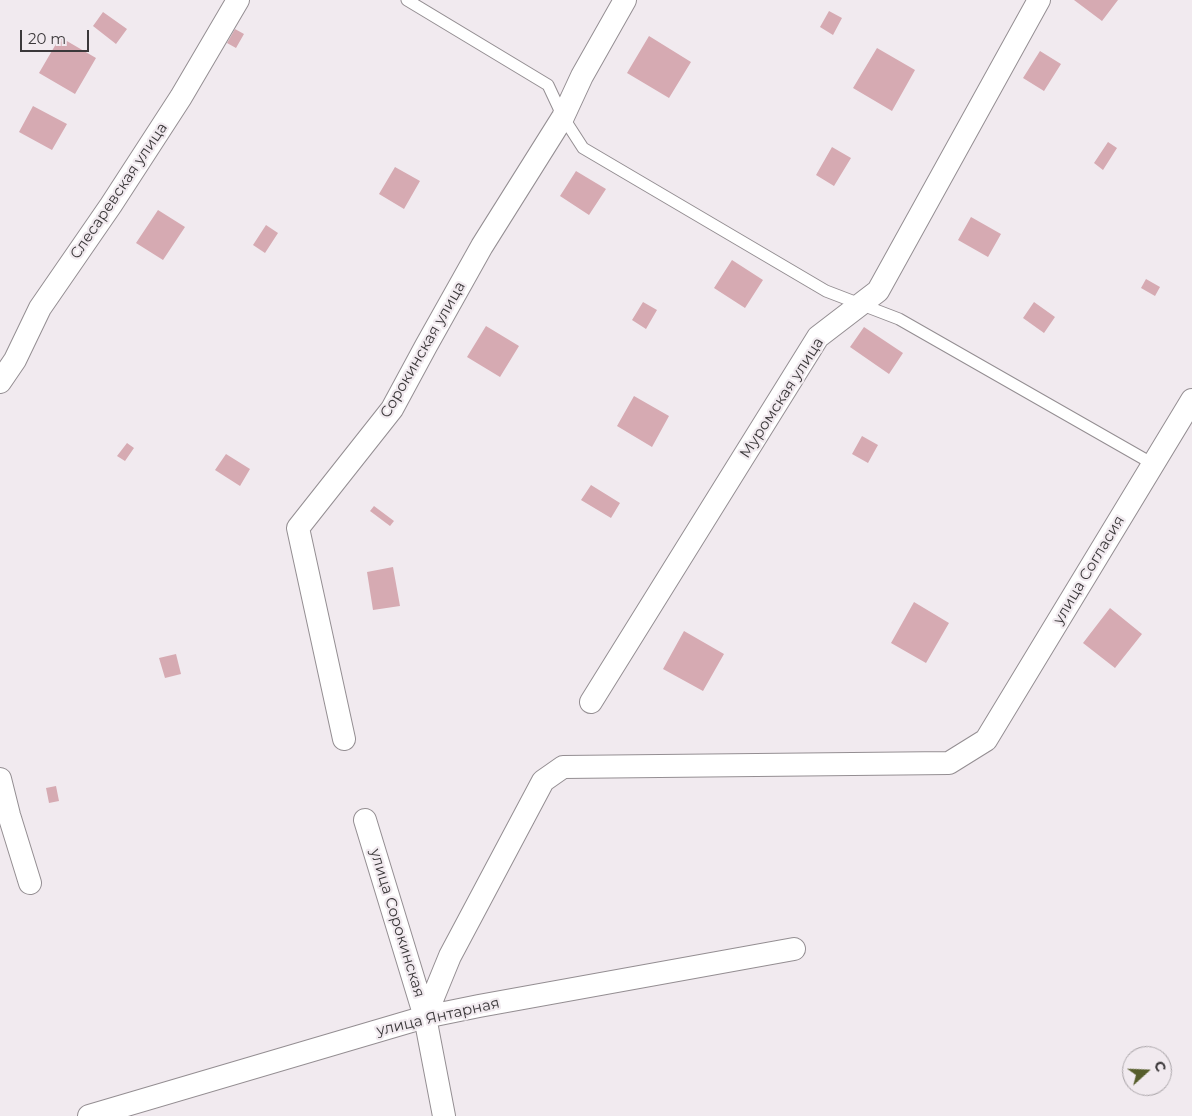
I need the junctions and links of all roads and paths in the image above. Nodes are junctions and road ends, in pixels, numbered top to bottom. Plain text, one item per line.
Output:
1 (238, 0) edge
2 (407, 0) edge
3 (625, 0) edge
4 (1038, 0) edge
5 (564, 117) junction
6 (861, 304) junction
7 (0, 382) edge
8 (1192, 400) edge
9 (1153, 464) junction
10 (592, 702) dead end
11 (344, 739) dead end
12 (0, 779) edge
13 (365, 820) dead end
14 (30, 883) dead end
15 (794, 949) dead end
16 (425, 1017) junction
17 (89, 1116) edge
18 (444, 1116) edge

1 - 7 street, Слесаревская улица
2 - 5 lane
3 - 5 street, Сорокинская улица
4 - 6 street, Муромская улица
5 - 6 lane
5 - 11 street, Сорокинская улица
6 - 9 lane
6 - 10 street, Муромская улица
8 - 9 street, улица Согласия
9 - 16 street, улица Согласия
12 - 14 street
13 - 16 street, улица Сорокинская
15 - 16 street, улица Янтарная
16 - 17 street, улица Янтарная
16 - 18 street, улица Сорокинская

